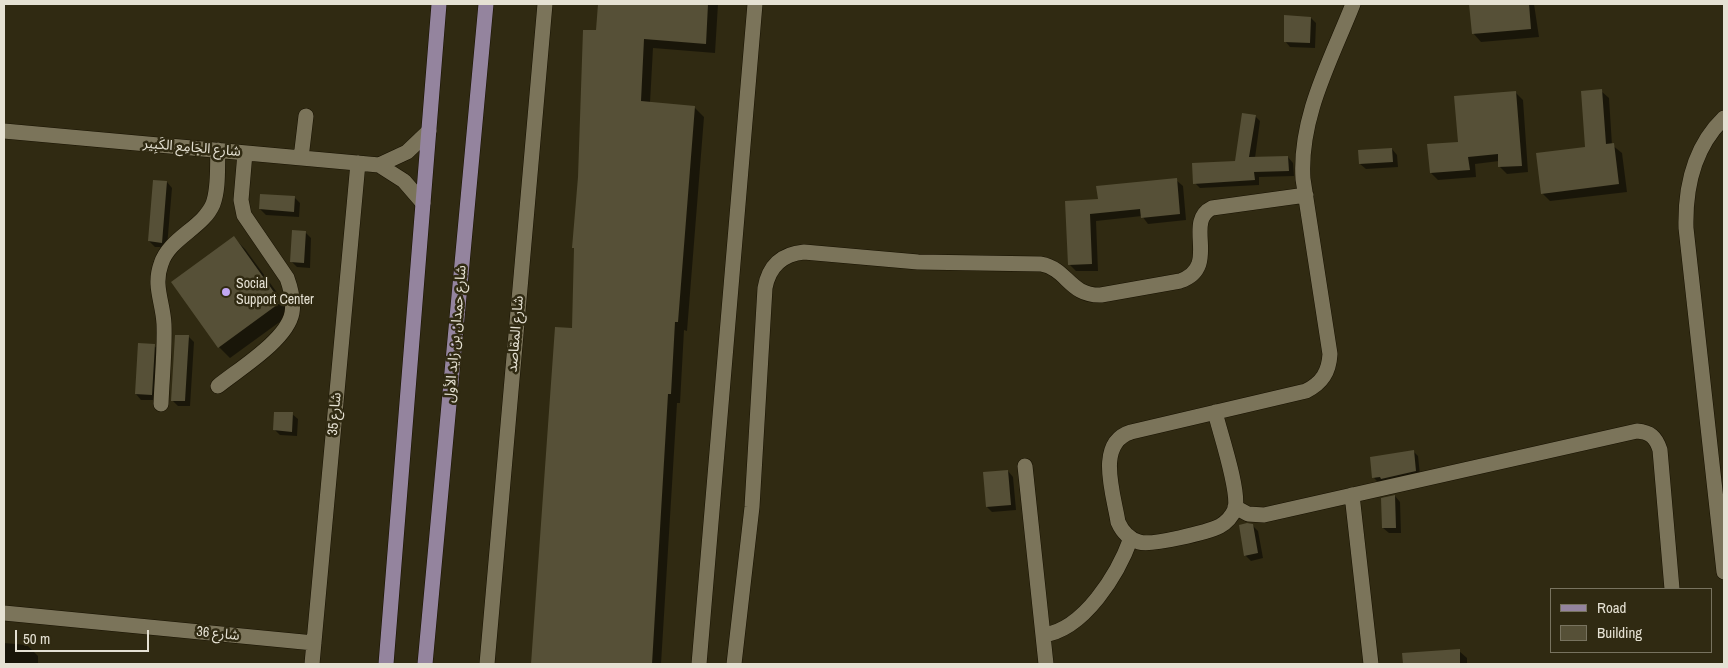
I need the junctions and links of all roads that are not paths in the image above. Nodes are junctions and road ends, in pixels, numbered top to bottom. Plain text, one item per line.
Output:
1 (439, 4) edge
2 (486, 4) edge
3 (545, 4) edge
4 (755, 4) edge
5 (1353, 4) edge
6 (306, 116) dead end
7 (1724, 118) edge
8 (4, 131) edge
9 (429, 131) junction
10 (218, 150) junction
11 (245, 153) junction
12 (301, 158) junction
13 (358, 163) junction
14 (379, 165) junction
15 (1306, 195) junction
16 (424, 204) junction
17 (218, 386) dead end
18 (161, 404) dead end
19 (1214, 412) junction
20 (1025, 466) dead end
21 (1352, 495) junction
22 (1235, 507) junction
23 (1131, 538) junction
24 (1724, 572) edge
25 (1672, 588) edge
26 (4, 613) edge
27 (1043, 635) junction
28 (314, 644) junction
29 (312, 664) edge
30 (386, 664) edge
31 (426, 664) edge
32 (487, 664) edge
33 (698, 664) edge
34 (734, 664) edge
35 (1046, 664) edge
36 (1370, 664) edge

1 - 9 main road
2 - 31 main road, شارع حمدان بن زايد الأول
3 - 32 street, شارع المقاصد
4 - 33 street
5 - 15 street
6 - 12 street
7 - 24 street
8 - 10 street, شارع الجَامِع الكَبِير
9 - 14 street
9 - 16 main road
10 - 11 street, شارع الجَامِع الكَبِير
10 - 18 street
11 - 12 street, شارع الجَامِع الكَبِير
11 - 17 street
12 - 13 street, شارع الجَامِع الكَبِير
13 - 14 street, شارع الجَامِع الكَبِير
13 - 28 street, شارع 35
14 - 16 street, شارع الجَامِع الكَبِير
15 - 19 street
15 - 34 street
16 - 30 main road
19 - 22 street
19 - 23 street
20 - 27 street
21 - 22 street
21 - 25 street
21 - 36 street
22 - 23 street
23 - 27 street
26 - 28 street, شارع 36
27 - 35 street
28 - 29 street, شارع 35

